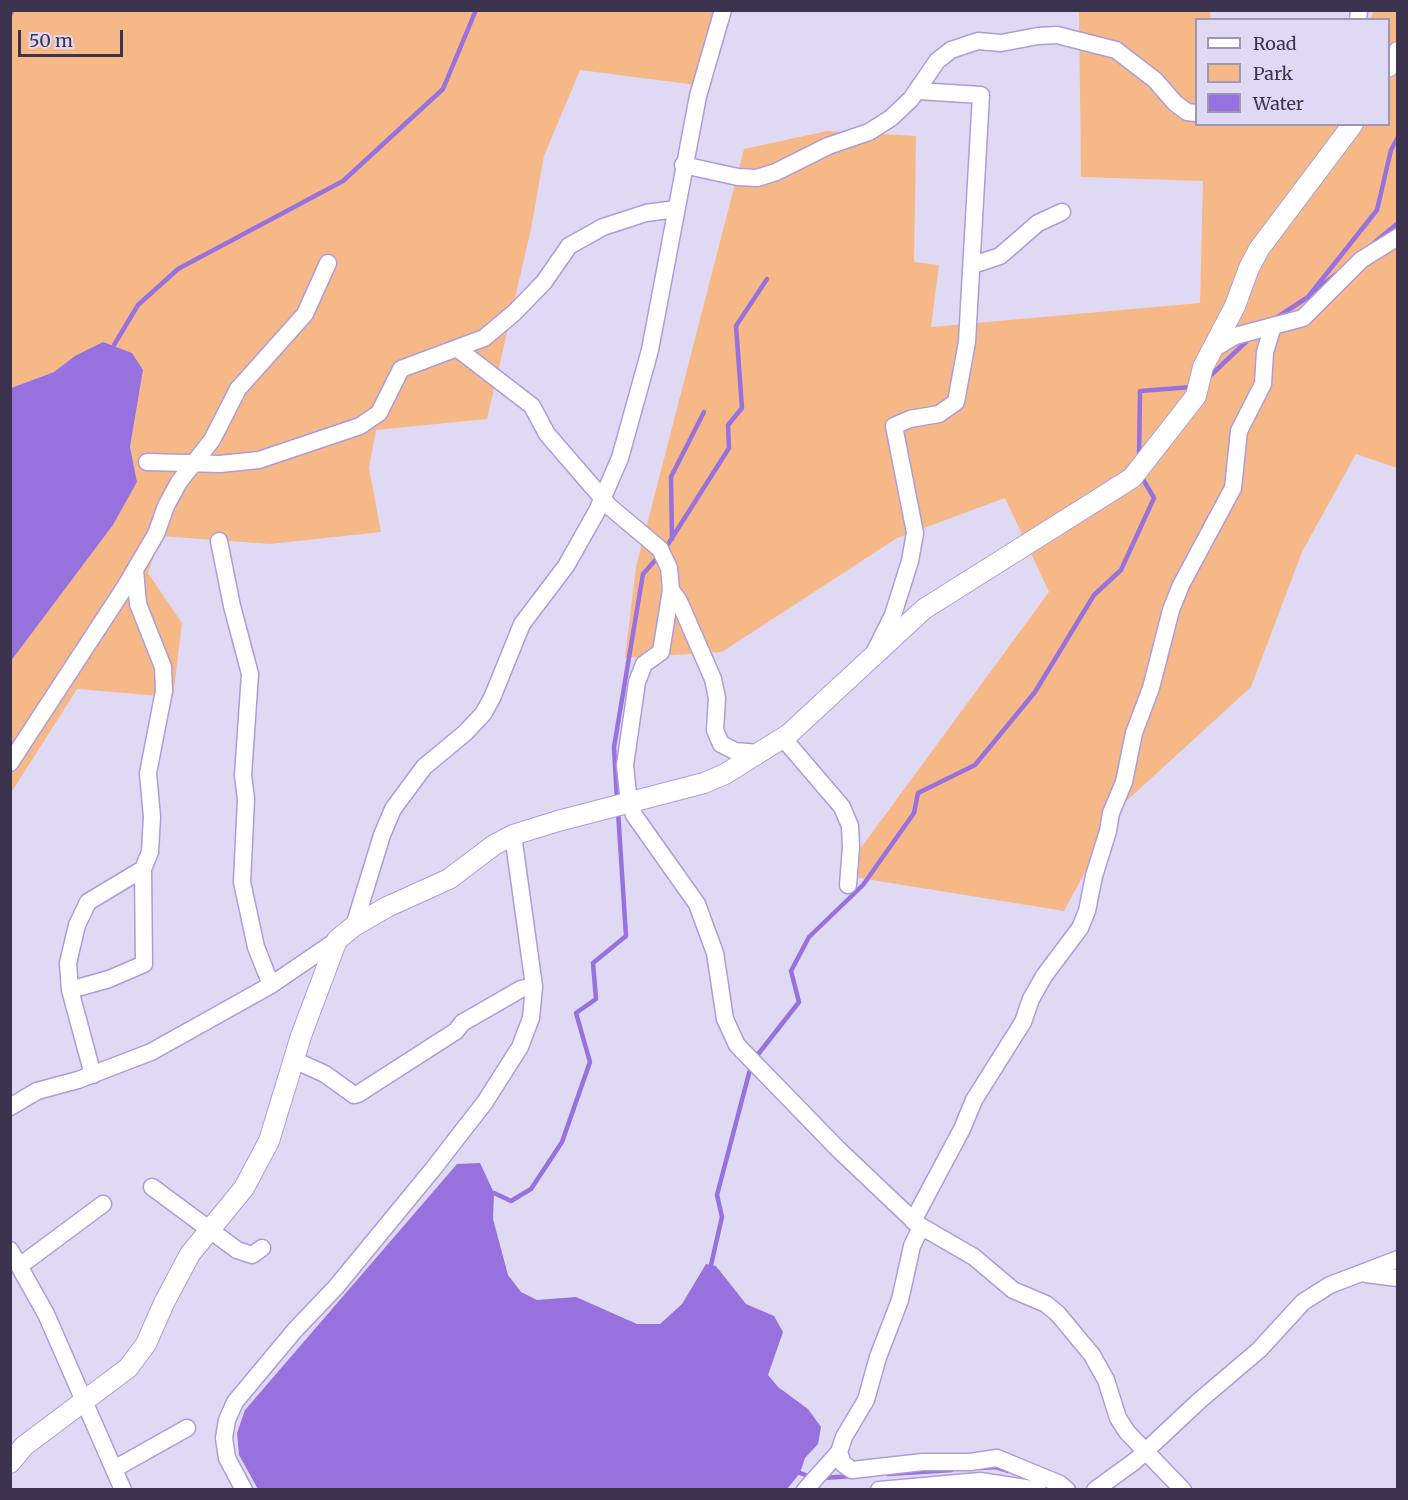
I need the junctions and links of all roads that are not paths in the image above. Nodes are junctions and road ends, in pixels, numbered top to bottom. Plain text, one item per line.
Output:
1 (723, 10) edge
2 (1398, 52) edge
3 (1390, 65) edge
4 (918, 91) junction
5 (1195, 113) edge
6 (1351, 126) edge
7 (683, 165) junction
8 (676, 209) junction
9 (1062, 212) dead end
10 (1398, 237) edge
11 (328, 263) dead end
12 (973, 265) junction
13 (1273, 326) junction
14 (458, 349) junction
15 (1212, 350) junction
16 (147, 462) dead end
17 (195, 465) junction
18 (604, 496) junction
19 (219, 541) dead end
20 (135, 570) junction
21 (671, 590) junction
22 (874, 653) junction
23 (783, 738) junction
24 (760, 753) junction
25 (10, 763) edge
26 (629, 802) junction
27 (513, 836) junction
28 (143, 869) junction
29 (848, 885) dead end
30 (354, 926) junction
31 (337, 940) junction
32 (271, 985) junction
33 (534, 986) junction
34 (70, 990) junction
35 (294, 1060) junction
36 (93, 1075) junction
37 (10, 1107) edge
38 (152, 1187) dead end
39 (104, 1204) dead end
40 (917, 1224) junction
41 (212, 1230) junction
42 (262, 1248) dead end
43 (10, 1250) edge
44 (1398, 1259) edge
45 (21, 1265) junction
46 (1363, 1274) junction
47 (1398, 1278) edge
48 (86, 1400) junction
49 (187, 1428) dead end
50 (1144, 1450) junction
51 (839, 1452) junction
52 (10, 1463) edge
53 (114, 1469) junction
54 (123, 1490) edge
55 (244, 1490) edge
56 (805, 1490) edge
57 (879, 1490) edge
58 (1038, 1490) edge
59 (1067, 1490) edge
60 (1095, 1490) edge
61 (1183, 1490) edge

1 - 7 street
2 - 3 street
4 - 5 street
4 - 7 street
4 - 12 street
6 - 15 street
7 - 8 street
8 - 14 street
8 - 18 street
9 - 12 street
10 - 13 street
11 - 17 street
12 - 22 street
13 - 15 street
13 - 40 street
14 - 17 street
14 - 18 street
15 - 22 street
16 - 17 street
17 - 20 street
18 - 21 street
18 - 30 street
19 - 32 street
20 - 25 street
20 - 28 street
21 - 24 street
21 - 26 street
22 - 23 street
23 - 24 street
23 - 29 street
24 - 26 street
26 - 27 street
26 - 40 street
27 - 30 street
27 - 33 street
28 - 34 street
28 - 34 street
30 - 31 street
31 - 32 street
31 - 35 street
32 - 36 street
33 - 35 street
33 - 55 street
34 - 36 street
35 - 41 street
36 - 37 street
38 - 41 street
39 - 45 street
40 - 50 street
40 - 51 street
41 - 42 street
41 - 48 street
43 - 45 street
44 - 46 street
45 - 48 street
46 - 47 street
46 - 50 street
48 - 52 street
48 - 53 street
49 - 53 street
50 - 60 street
50 - 61 street
51 - 56 street
51 - 59 street
53 - 54 street
57 - 58 street

